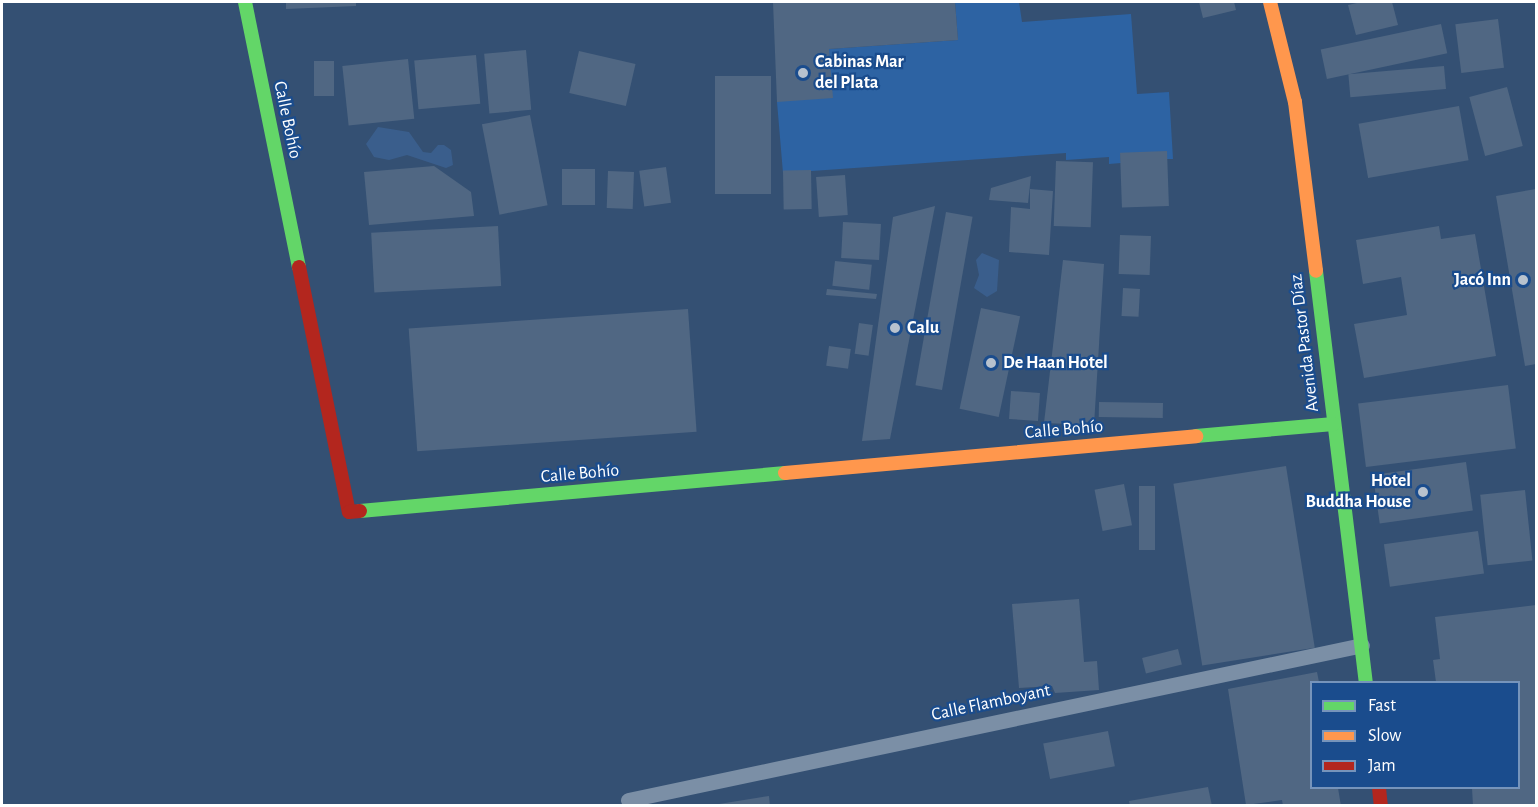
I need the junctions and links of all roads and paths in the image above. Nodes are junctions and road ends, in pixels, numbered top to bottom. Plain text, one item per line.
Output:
1 (245, 2) edge
2 (1270, 2) edge
3 (1333, 424) junction
4 (1362, 645) junction
5 (1366, 681) edge
6 (1379, 789) edge
7 (628, 800) dead end
8 (1381, 806) edge

1 - 3 street, Calle Bohío
2 - 3 street, Avenida Pastor Díaz
3 - 4 street, Avenida Pastor Díaz
4 - 5 street, Avenida Pastor Díaz
4 - 7 lane, Calle Flamboyant
6 - 8 street

